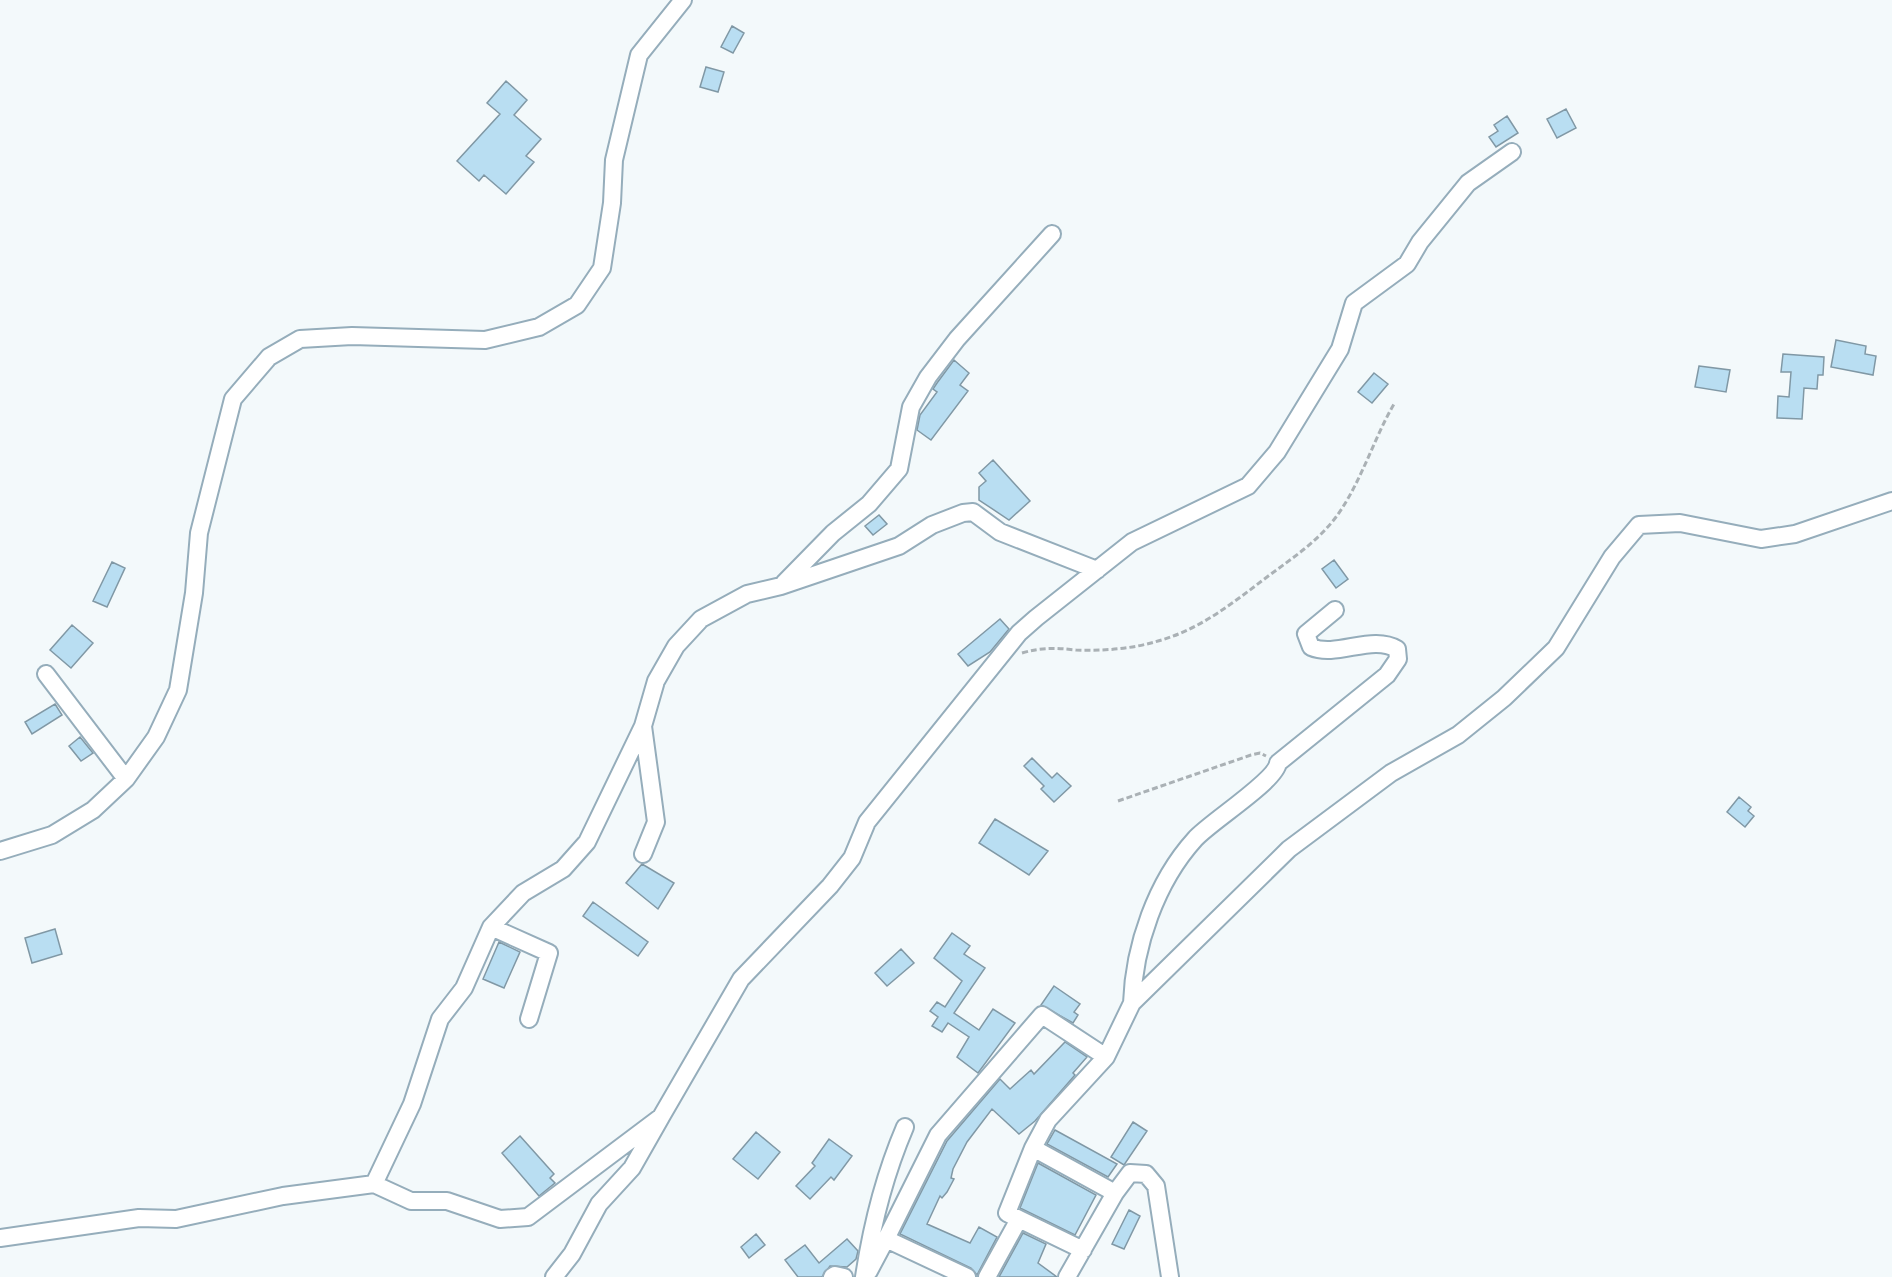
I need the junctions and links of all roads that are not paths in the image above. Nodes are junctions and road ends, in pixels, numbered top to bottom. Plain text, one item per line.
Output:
1 (683, 0) edge
2 (1512, 152) dead end
3 (1052, 234) dead end
4 (1892, 501) edge
5 (1097, 570) junction
6 (781, 586) junction
7 (1335, 610) dead end
8 (46, 674) dead end
9 (643, 726) junction
10 (126, 779) junction
11 (0, 851) edge
12 (643, 854) dead end
13 (491, 927) junction
14 (1132, 1003) junction
15 (529, 1019) dead end
16 (1106, 1057) junction
17 (661, 1117) junction
18 (905, 1127) dead end
19 (1033, 1148) junction
20 (374, 1184) junction
21 (1115, 1193) junction
22 (1019, 1219) junction
23 (0, 1238) edge
24 (886, 1239) junction
25 (1083, 1250) junction
26 (554, 1277) edge
27 (832, 1277) edge
28 (844, 1277) edge
29 (865, 1277) edge
30 (967, 1277) edge
31 (987, 1277) edge
32 (1067, 1277) edge
33 (1170, 1277) edge

1 - 10 street
2 - 5 street
3 - 6 street
4 - 14 street
5 - 6 street
5 - 17 street
6 - 9 street
7 - 14 street
8 - 10 street
9 - 12 street
9 - 13 street
10 - 11 street
13 - 15 street
13 - 20 street
14 - 16 street
16 - 19 street
16 - 24 street
17 - 20 street
17 - 26 street
18 - 29 street
19 - 21 street
19 - 22 street
20 - 23 street
21 - 25 street
21 - 33 street
22 - 25 street
22 - 31 street
24 - 29 street
24 - 30 street
25 - 32 street
27 - 28 street

